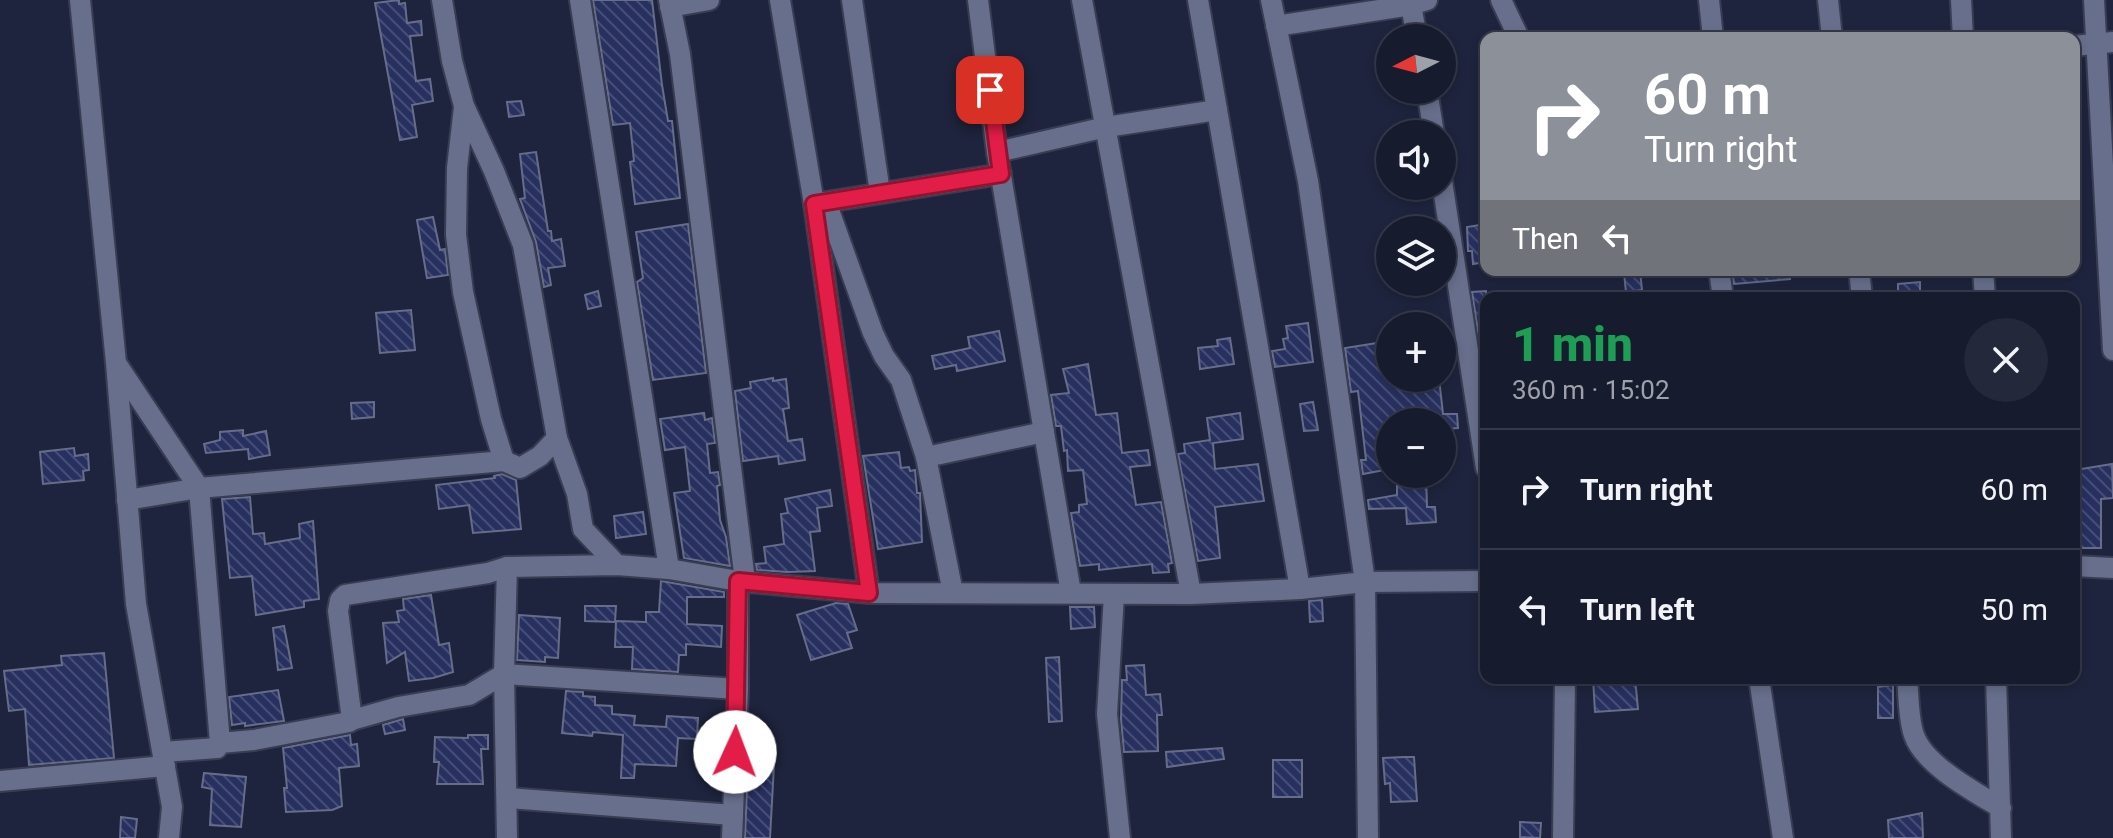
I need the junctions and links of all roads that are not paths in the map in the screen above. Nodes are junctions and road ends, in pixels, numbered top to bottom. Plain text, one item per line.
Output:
1 (80, 0) edge
2 (442, 0) edge
3 (580, 0) edge
4 (709, 0) edge
5 (780, 0) edge
6 (852, 0) edge
7 (978, 0) edge
8 (1082, 0) edge
9 (1198, 0) edge
10 (1271, 0) edge
11 (1501, 0) edge
12 (1709, 0) edge
13 (1828, 0) edge
14 (1961, 0) edge
15 (2094, 0) edge
16 (1419, 3) edge
17 (670, 4) edge
18 (1418, 24) edge
19 (1276, 26) junction
20 (1516, 32) edge
21 (1712, 32) edge
22 (1831, 32) edge
23 (1963, 32) edge
24 (2105, 42) edge
25 (2080, 45) edge
26 (464, 106) junction
27 (1217, 110) junction
28 (1106, 127) junction
29 (997, 152) junction
30 (1001, 174) junction
31 (880, 193) junction
32 (1445, 200) edge
33 (820, 203) junction
34 (2113, 350) edge
35 (116, 363) junction
36 (1480, 429) edge
37 (1044, 432) junction
38 (557, 438) junction
39 (926, 457) junction
40 (504, 461) junction
41 (199, 488) junction
42 (127, 500) junction
43 (617, 565) junction
44 (2080, 566) edge
45 (507, 567) junction
46 (2113, 568) edge
47 (669, 569) junction
48 (742, 581) junction
49 (1480, 581) edge
50 (1365, 582) junction
51 (1300, 589) junction
52 (869, 593) junction
53 (953, 593) junction
54 (1071, 593) junction
55 (1114, 594) junction
56 (1191, 594) junction
57 (504, 674) junction
58 (1565, 684) edge
59 (1760, 684) edge
60 (1908, 684) edge
61 (1996, 684) edge
62 (738, 689) junction
63 (352, 720) junction
64 (220, 743) junction
65 (164, 759) junction
66 (0, 781) edge
67 (507, 798) junction
68 (2001, 808) junction
69 (733, 815) junction
70 (169, 838) edge
71 (507, 838) edge
72 (732, 838) edge
73 (1120, 838) edge
74 (1368, 838) edge
75 (1563, 838) edge
76 (1783, 838) edge
77 (2001, 838) edge

1 - 35 street
2 - 26 street
3 - 47 street
4 - 17 street
5 - 33 street
6 - 31 street
7 - 29 street
8 - 28 street
9 - 27 street
10 - 19 street
11 - 20 street
12 - 21 street
13 - 22 street
14 - 23 street
15 - 24 street
16 - 18 street
16 - 19 street
17 - 48 street
19 - 50 street
24 - 25 street
24 - 34 street
26 - 38 street
26 - 40 street
27 - 28 street
27 - 51 street
28 - 29 street
28 - 56 street
29 - 30 street
30 - 31 street
30 - 37 street
31 - 33 street
32 - 36 street
33 - 39 street
33 - 52 street
35 - 41 street
35 - 42 street
37 - 39 street
37 - 54 street
38 - 40 street
38 - 43 street
39 - 53 street
40 - 41 street
41 - 42 street
41 - 64 street
42 - 65 street
43 - 45 street
43 - 47 street
44 - 46 street
45 - 57 street
45 - 63 street
47 - 48 street
48 - 52 street
48 - 62 street
49 - 50 street
50 - 51 street
50 - 74 street
51 - 56 street
52 - 53 street
53 - 54 street
54 - 55 street
55 - 56 street
55 - 73 street
57 - 62 street
57 - 63 street
57 - 67 street
58 - 75 street
59 - 76 street
60 - 68 street
61 - 68 street
62 - 69 street
63 - 64 street
64 - 65 street
65 - 66 street
65 - 70 street
67 - 69 street
67 - 71 street
68 - 77 street
69 - 72 street

